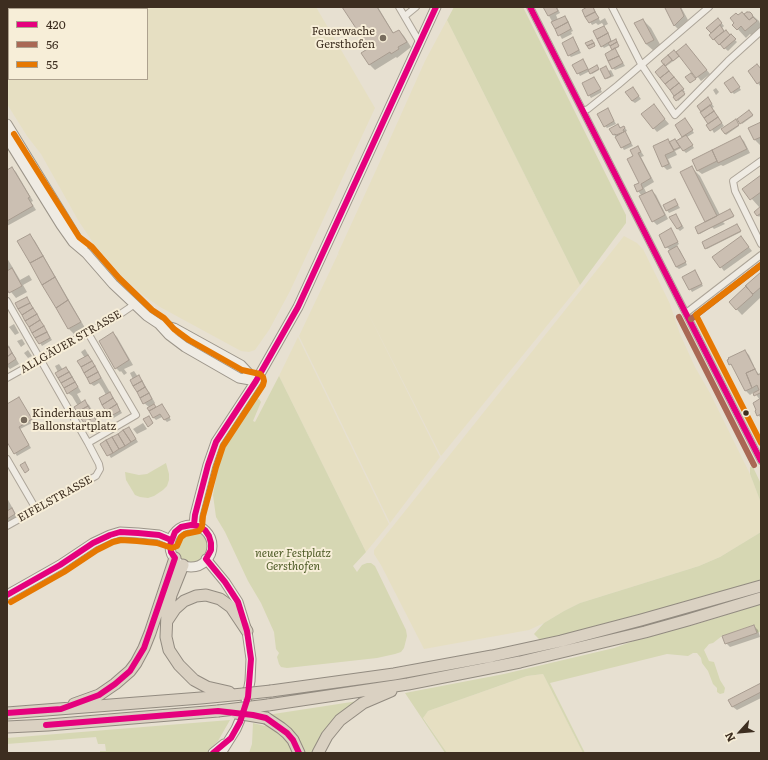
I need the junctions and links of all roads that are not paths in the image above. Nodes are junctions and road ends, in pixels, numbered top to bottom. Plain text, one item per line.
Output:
1 (399, 7) edge
2 (416, 7) edge
3 (436, 7) edge
4 (530, 7) edge
5 (612, 7) edge
6 (708, 7) edge
7 (405, 16) junction
8 (761, 31) edge
9 (420, 43) junction
10 (641, 64) junction
11 (583, 111) junction
12 (7, 124) edge
13 (7, 138) edge
14 (761, 161) edge
15 (761, 244) edge
16 (86, 252) junction
17 (761, 255) edge
18 (7, 301) edge
19 (135, 304) junction
20 (686, 313) junction
21 (88, 332) junction
22 (41, 359) junction
23 (7, 378) edge
24 (256, 381) junction
25 (88, 443) junction
26 (7, 459) edge
27 (761, 461) edge
28 (36, 509) junction
29 (194, 525) junction
30 (7, 526) edge
31 (171, 540) junction
32 (206, 559) junction
33 (179, 562) junction
34 (761, 586) edge
35 (7, 596) edge
36 (761, 598) edge
37 (166, 624) junction
38 (247, 631) junction
39 (408, 684) junction
40 (222, 694) junction
41 (61, 709) junction
42 (218, 711) junction
43 (7, 713) edge
44 (7, 727) edge
45 (231, 738) junction
46 (213, 753) edge
47 (221, 753) edge
48 (228, 753) edge
49 (299, 753) edge
50 (318, 753) edge

1 - 7 street
2 - 7 street
3 - 9 main road
4 - 11 street
5 - 10 street
6 - 10 street
7 - 9 street
8 - 10 street
9 - 24 main road
10 - 11 street
11 - 20 street
12 - 16 main road
13 - 16 main road
14 - 15 street
16 - 19 main road
17 - 20 street
18 - 22 street
19 - 21 street, ALLGÄUER STRASSE
19 - 24 main road
20 - 27 street
21 - 22 street, ALLGÄUER STRASSE
21 - 25 street
22 - 23 street, ALLGÄUER STRASSE
22 - 25 street
24 - 29 main road
25 - 28 street, EIFELSTRASSE
26 - 28 street
28 - 30 street, EIFELSTRASSE
29 - 31 main road
29 - 32 main road
31 - 33 main road
31 - 35 main road
32 - 33 main road
32 - 38 main road
33 - 37 highway
33 - 41 highway
34 - 40 highway, bridge
36 - 39 highway
37 - 38 highway
37 - 40 highway
38 - 45 main road
39 - 42 highway, bridge
39 - 50 highway
40 - 41 highway
41 - 43 highway
42 - 44 highway
42 - 49 highway, bridge
45 - 46 main road
45 - 47 main road
45 - 48 main road

